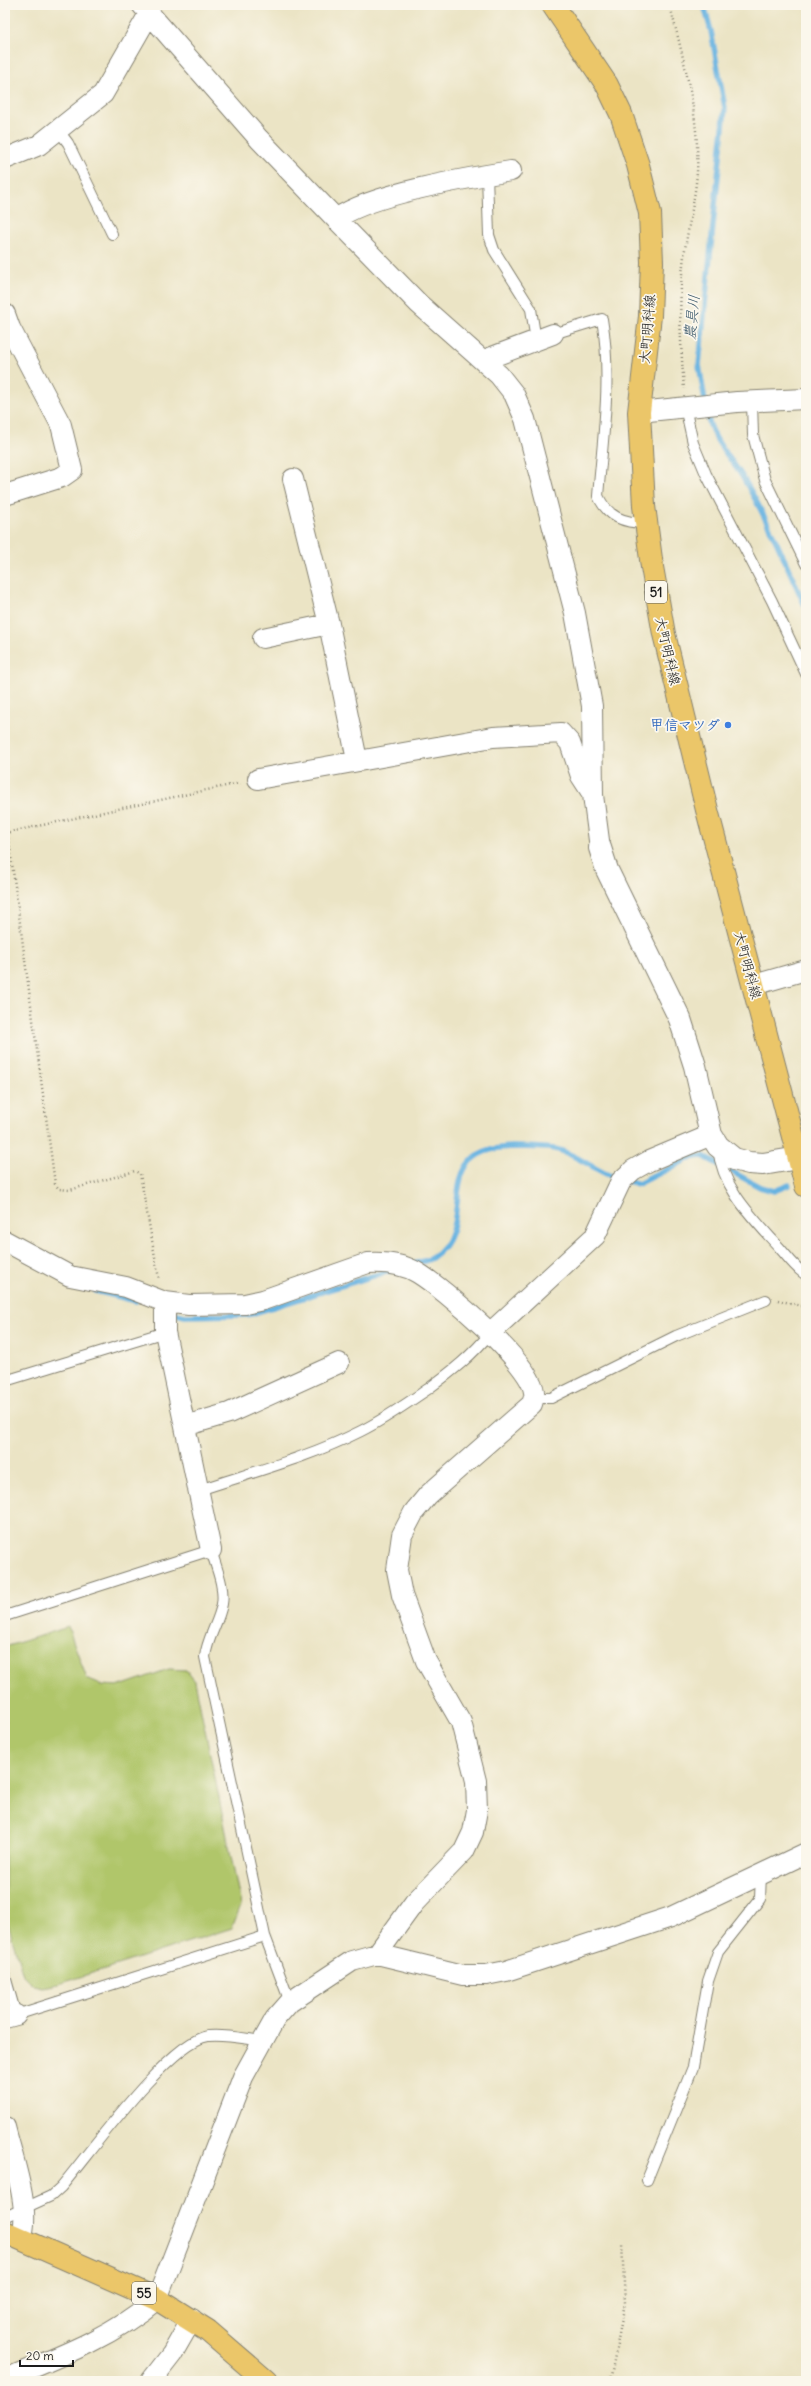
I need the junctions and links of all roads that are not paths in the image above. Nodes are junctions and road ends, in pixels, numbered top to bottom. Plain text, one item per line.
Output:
1 (553, 5) edge
2 (146, 10) edge
3 (58, 130) junction
4 (5, 159) edge
5 (511, 171) dead end
6 (487, 175) junction
7 (336, 219) junction
8 (112, 234) dead end
9 (5, 314) edge
10 (545, 338) junction
11 (484, 360) junction
12 (806, 399) edge
13 (745, 402) junction
14 (687, 407) junction
15 (638, 412) junction
16 (293, 479) dead end
17 (5, 495) edge
18 (646, 523) junction
19 (806, 564) edge
20 (329, 624) junction
21 (263, 638) dead end
22 (806, 674) edge
23 (357, 760) junction
24 (258, 779) road end
25 (593, 794) junction
26 (600, 848) joint
27 (806, 970) edge
28 (754, 985) junction
29 (715, 1141) junction
30 (798, 1158) junction
31 (806, 1186) edge
32 (5, 1242) edge
33 (806, 1275) edge
34 (766, 1300) road end
35 (165, 1302) junction
36 (165, 1332) junction
37 (491, 1332) junction
38 (339, 1363) dead end
39 (5, 1381) edge
40 (534, 1398) junction
41 (186, 1426) junction
42 (199, 1490) junction
43 (211, 1550) junction
44 (5, 1616) edge
45 (806, 1853) edge
46 (761, 1873) junction
47 (265, 1936) junction
48 (377, 1954) junction
49 (5, 1976) edge
50 (290, 2002) junction
51 (11, 2017) edge
52 (262, 2041) junction
53 (5, 2127) edge
54 (647, 2180) dead end
55 (24, 2208) junction
56 (5, 2217) edge
57 (13, 2235) edge
58 (157, 2298) junction
59 (192, 2319) junction
60 (5, 2379) edge
61 (151, 2381) edge
62 (266, 2381) edge

1 - 15 main road, 大町明科線 / 51
2 - 3 street
2 - 7 street
3 - 4 street
3 - 8 lane
5 - 6 street
6 - 7 street
6 - 10 lane
7 - 11 street
9 - 17 street
10 - 11 street
10 - 18 lane
11 - 25 street
12 - 13 street
13 - 14 street
13 - 19 lane
14 - 15 street
14 - 22 lane
15 - 18 main road, 大町明科線 / 51
16 - 20 street
18 - 28 main road, 大町明科線 / 51
20 - 21 street
20 - 23 street
23 - 24 street
23 - 25 street
25 - 26 street
26 - 29 street
27 - 28 street
28 - 30 main road, 大町明科線 / 51
29 - 30 street
29 - 33 lane
29 - 37 street
30 - 31 main road, 大町明科線 / 51
32 - 35 street
34 - 40 lane
35 - 36 street
35 - 37 street
36 - 39 lane
36 - 41 street
37 - 40 street
37 - 42 lane
38 - 41 street
40 - 48 street
41 - 42 street
42 - 43 street
43 - 44 lane
43 - 47 lane
45 - 46 street
46 - 48 street
46 - 54 lane
47 - 50 lane
47 - 51 lane
48 - 50 street
49 - 51 lane
50 - 52 street
52 - 55 lane
52 - 58 street
53 - 55 street
55 - 56 lane
55 - 57 street
57 - 58 main road, 55
58 - 59 main road, 55
58 - 60 street
59 - 61 street
59 - 62 main road, 55

